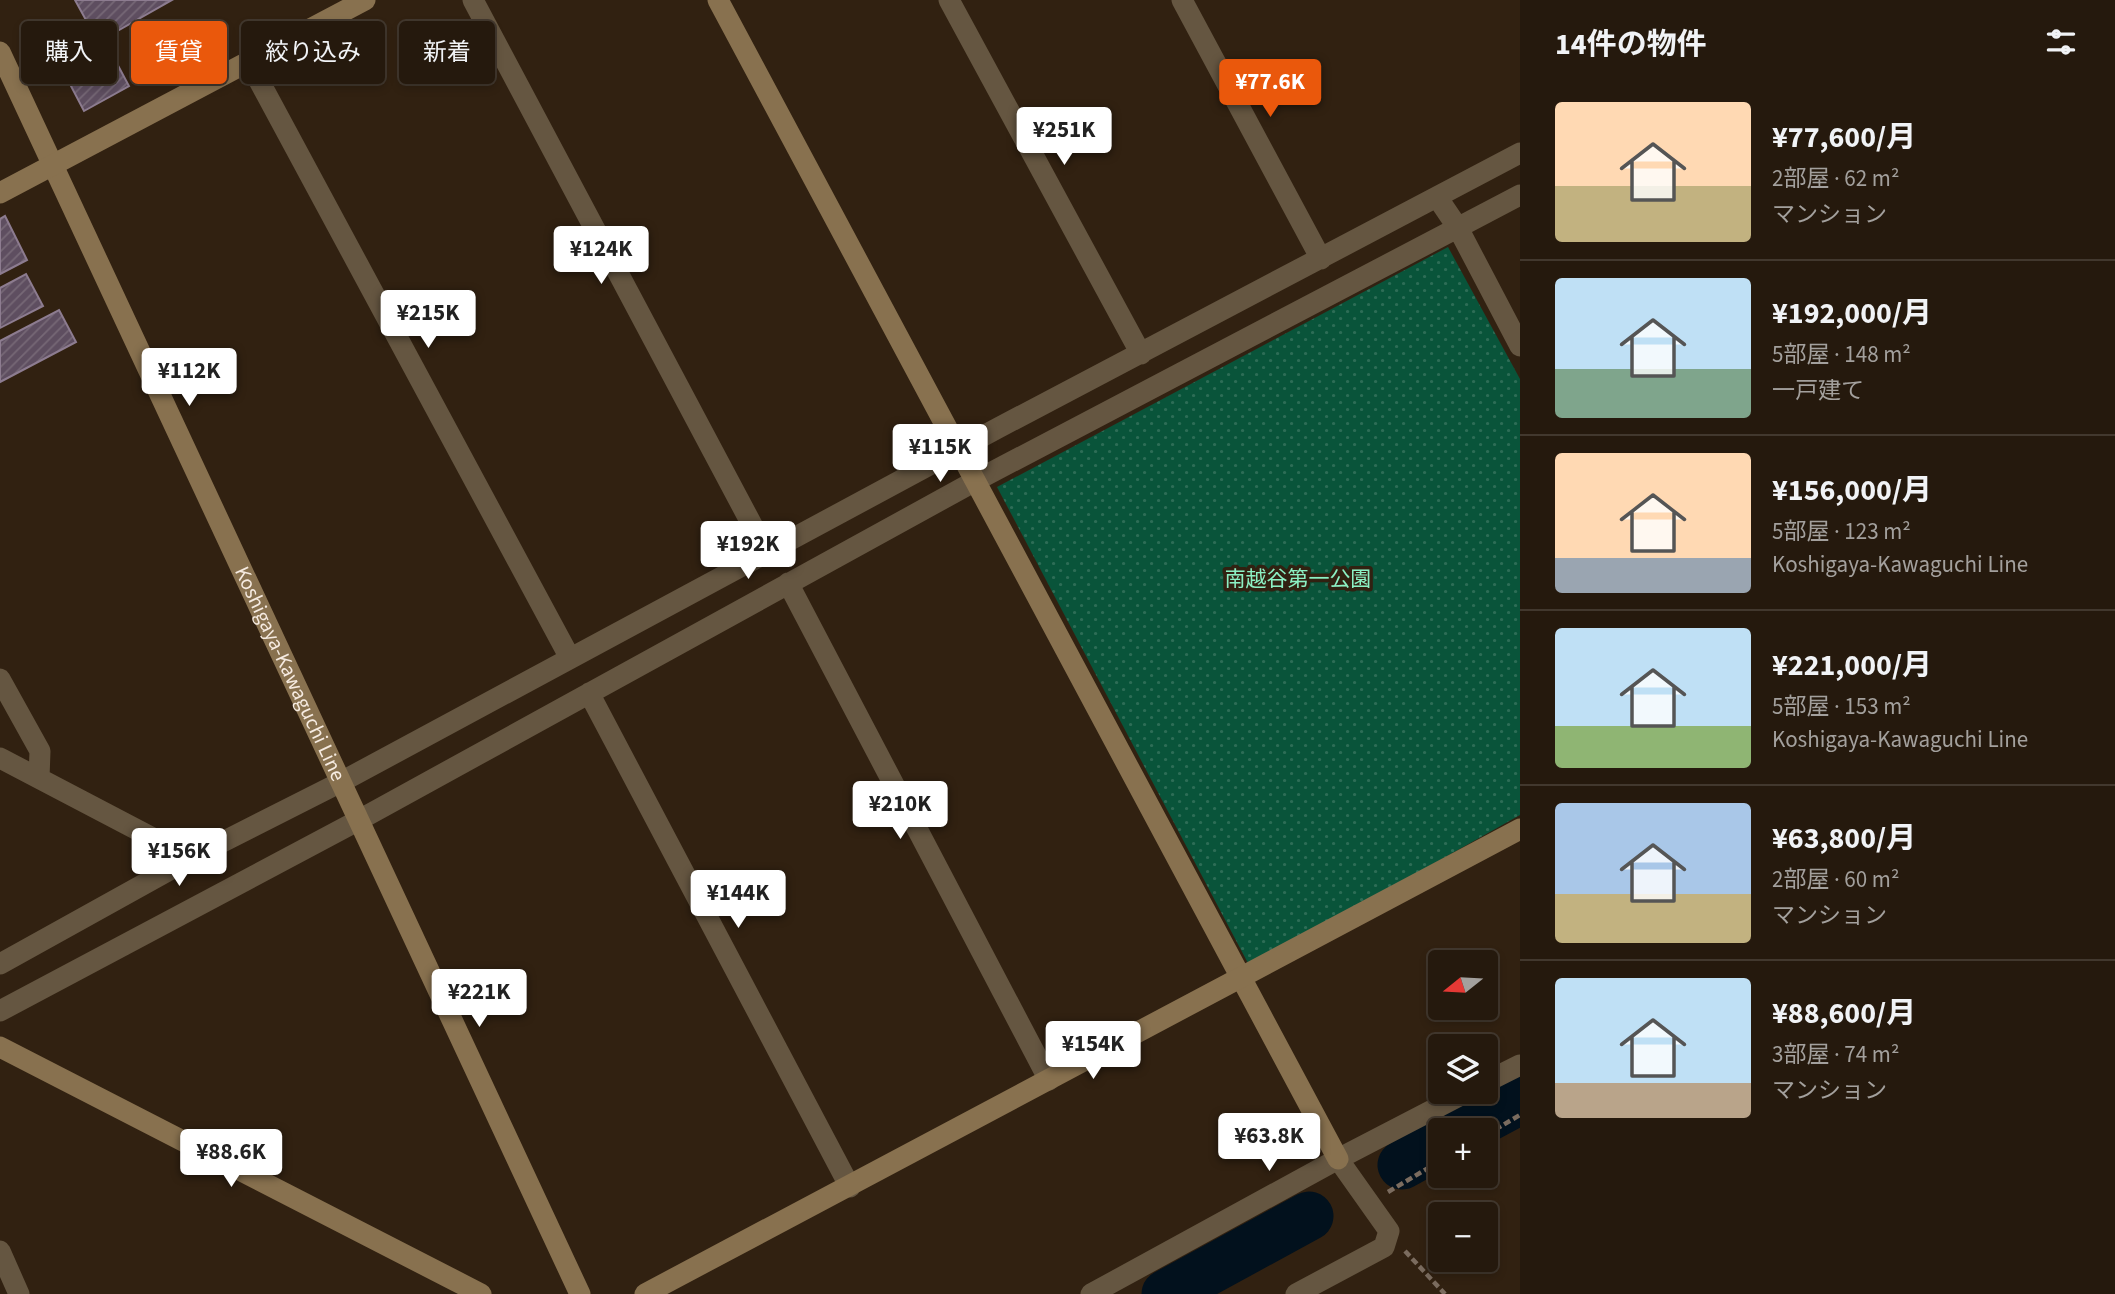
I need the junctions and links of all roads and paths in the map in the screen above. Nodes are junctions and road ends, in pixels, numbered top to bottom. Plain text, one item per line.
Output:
1 (365, 0) edge
2 (473, 0) edge
3 (718, 0) edge
4 (950, 0) edge
5 (1182, 0) edge
6 (326, 21) edge
7 (0, 52) edge
8 (241, 66) edge
9 (261, 84) edge
10 (1520, 153) edge
11 (52, 165) junction
12 (0, 192) edge
13 (1520, 195) edge
14 (1437, 197) junction
15 (1458, 228) junction
16 (1321, 258) junction
17 (1520, 346) edge
18 (1141, 354) junction
19 (960, 449) junction
20 (977, 480) junction
21 (767, 553) junction
22 (788, 583) junction
23 (570, 658) junction
24 (0, 678) edge
25 (590, 693) junction
26 (0, 758) edge
27 (39, 778) junction
28 (341, 782) junction
29 (359, 820) junction
30 (1520, 829) edge
31 (191, 858) junction
32 (0, 964) edge
33 (1242, 978) junction
34 (0, 1012) edge
35 (0, 1047) edge
36 (1520, 1065) edge
37 (1498, 1076) edge
38 (1049, 1080) junction
39 (1444, 1104) edge
40 (1520, 1115) edge
41 (1498, 1128) edge
42 (1338, 1158) junction
43 (1428, 1168) edge
44 (850, 1186) junction
45 (1369, 1203) junction
46 (1388, 1231) junction
47 (0, 1251) edge
48 (19, 1294) edge
49 (481, 1294) edge
50 (580, 1294) edge
51 (645, 1294) edge
52 (1091, 1294) edge
53 (1296, 1294) edge
54 (1445, 1294) edge

1 - 6 street
2 - 21 street
3 - 19 street
4 - 18 street
5 - 16 street
7 - 11 street, Koshigaya-Kawaguchi Line
8 - 11 street
9 - 23 street
10 - 14 street
11 - 12 street
11 - 28 street, Koshigaya-Kawaguchi Line
13 - 15 street
14 - 15 street
14 - 16 street
15 - 17 street
15 - 20 street
16 - 18 street
18 - 19 street
19 - 20 street
19 - 21 street
20 - 22 street
20 - 33 street
21 - 23 street
22 - 25 street
22 - 38 street
23 - 28 street
24 - 27 street
25 - 29 street
25 - 44 street
26 - 27 street
27 - 31 street
28 - 29 street, Koshigaya-Kawaguchi Line
28 - 31 street
29 - 34 street
29 - 50 street, Koshigaya-Kawaguchi Line
30 - 33 street
31 - 32 street
33 - 38 street
33 - 42 street
35 - 49 street
36 - 37 street
38 - 44 street
39 - 42 street
40 - 41 path
42 - 45 street
42 - 52 street
43 - 45 path
44 - 51 street
45 - 46 street
46 - 53 street
46 - 54 path
47 - 48 street

